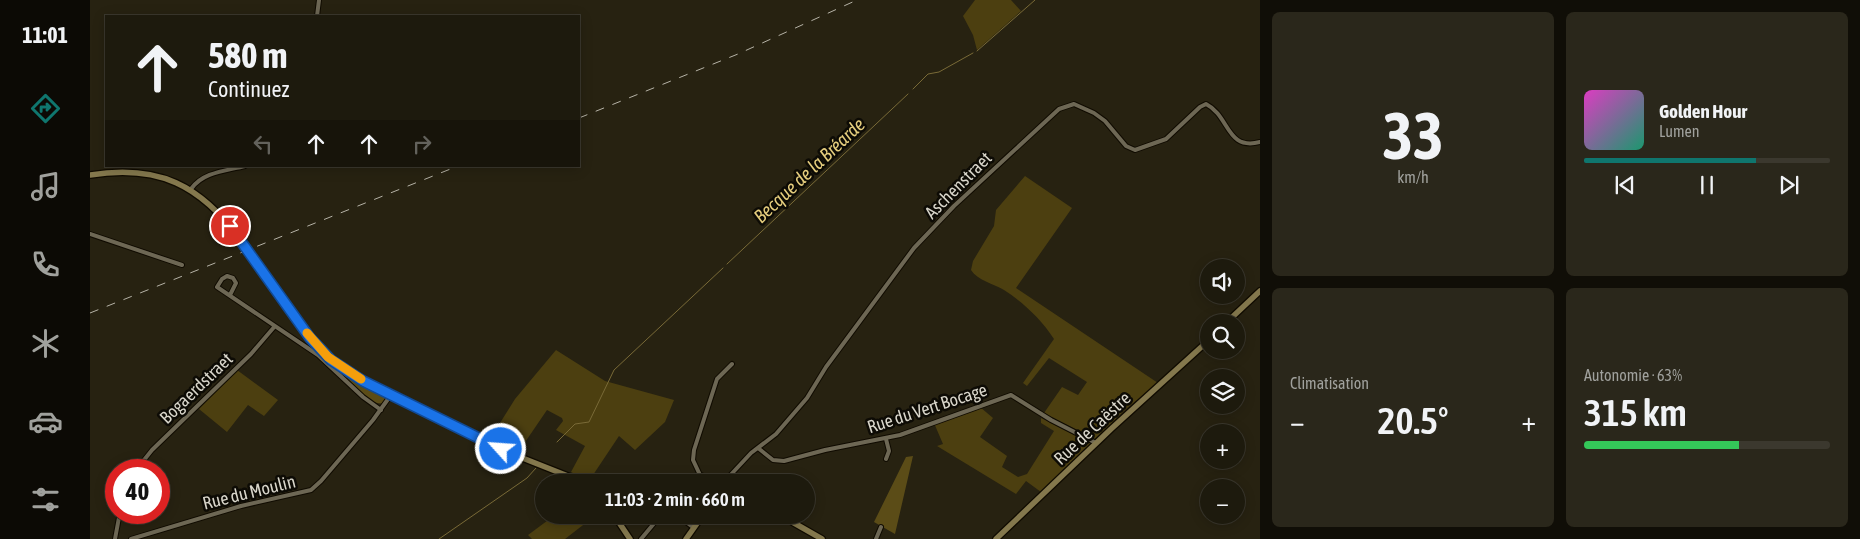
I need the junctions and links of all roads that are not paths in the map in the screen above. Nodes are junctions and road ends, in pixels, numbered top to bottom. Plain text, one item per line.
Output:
1 (319, 0) edge
2 (317, 15) edge
3 (1260, 142) edge
4 (241, 167) edge
5 (90, 175) edge
6 (191, 189) junction
7 (90, 234) edge
8 (182, 265) dead end
9 (1260, 291) edge
10 (230, 295) junction
11 (1236, 314) edge
12 (275, 326) junction
13 (1200, 348) edge
14 (732, 364) dead end
15 (392, 395) junction
16 (381, 410) junction
17 (886, 438) junction
18 (1096, 443) junction
19 (758, 448) junction
20 (145, 459) edge
21 (886, 459) dead end
22 (562, 474) edge
23 (700, 474) edge
24 (732, 474) edge
25 (118, 524) edge
26 (620, 524) edge
27 (654, 524) edge
28 (689, 524) edge
29 (697, 524) edge
30 (796, 524) edge
31 (881, 527) dead end
32 (694, 528) junction
33 (689, 538) edge
34 (115, 539) edge
35 (131, 539) edge
36 (630, 539) edge
37 (641, 539) edge
38 (822, 539) edge
39 (876, 539) edge
40 (996, 539) edge

1 - 2 street
3 - 19 street, Aschenstraet
4 - 6 street
5 - 6 street
6 - 15 street, bridge
7 - 8 street
9 - 11 street
10 - 10 street
10 - 12 street
12 - 16 street
12 - 20 street, Bogaerdstraet
13 - 18 street, Rue de Caëstre
14 - 23 street
15 - 16 street, Rue du Moulin
15 - 22 street
16 - 35 street, Rue du Moulin
17 - 18 street, Rue du Vert Bocage
17 - 19 street, Rue du Vert Bocage
17 - 21 street
18 - 40 street, Rue de Caëstre
19 - 24 street, Aschenstraet
25 - 34 street
26 - 36 street
27 - 37 street
28 - 32 street
29 - 32 street
30 - 38 street
31 - 39 street
32 - 33 street

